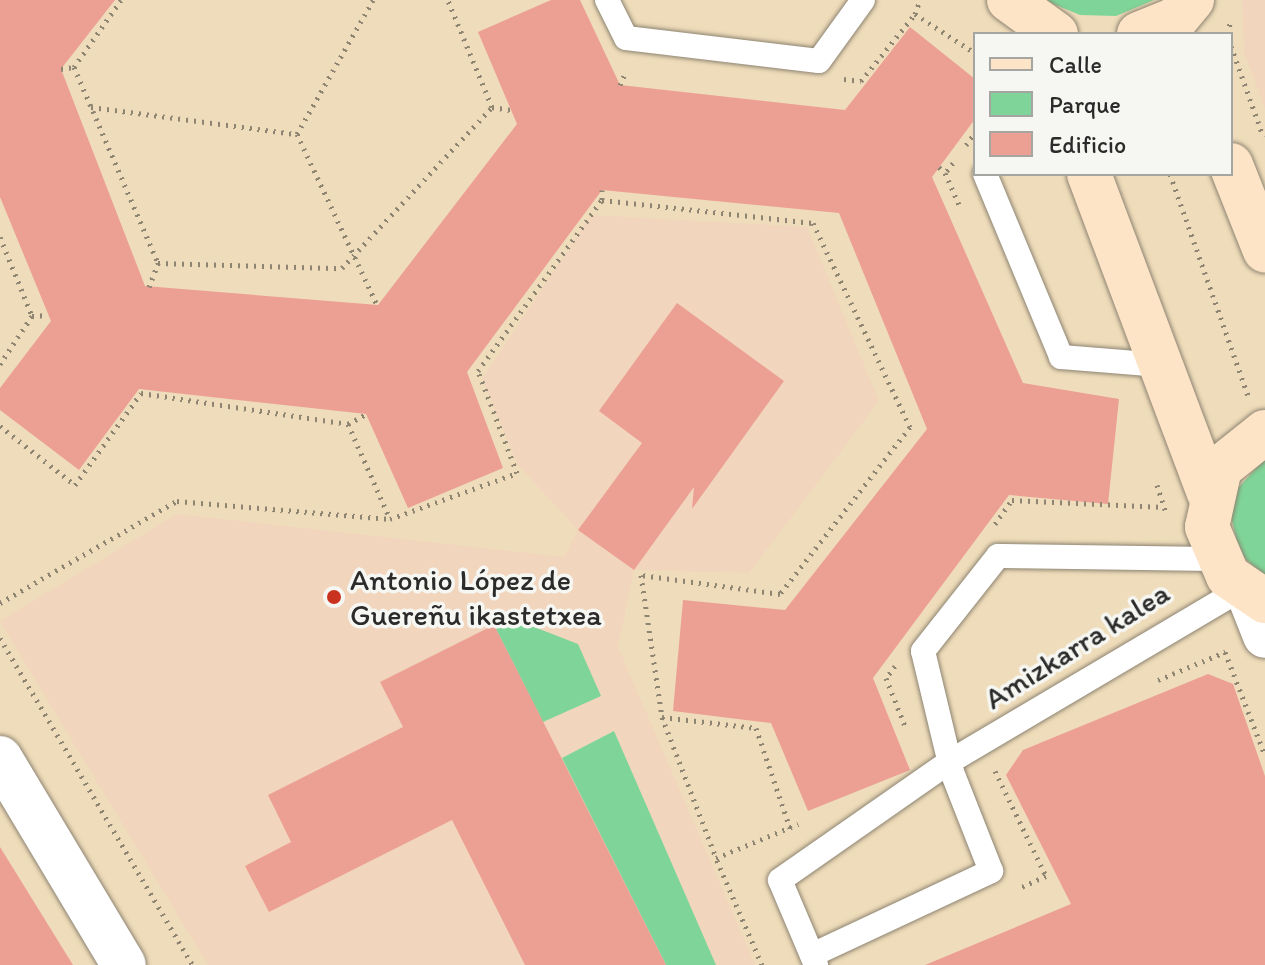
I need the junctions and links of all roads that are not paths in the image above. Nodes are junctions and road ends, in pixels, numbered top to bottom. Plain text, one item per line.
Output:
1 (607, 0) edge
2 (863, 0) edge
3 (1233, 170) edge
4 (986, 176) edge
5 (1090, 176) edge
6 (1265, 251) edge
7 (1161, 365) junction
8 (1258, 420) edge
9 (1209, 493) junction
10 (1243, 586) edge
11 (1265, 636) edge
12 (949, 762) junction
13 (3, 768) edge
14 (814, 960) edge
15 (124, 965) edge

1 - 2 lane
3 - 6 main road
4 - 7 lane
5 - 7 main road
7 - 9 main road
8 - 9 main road
9 - 10 main road
10 - 11 street
10 - 12 lane, Amizkarra kalea
10 - 12 lane, Amizkarra kalea
12 - 14 lane, Amizkarra kalea
12 - 14 lane, Amizkarra kalea
13 - 15 street

